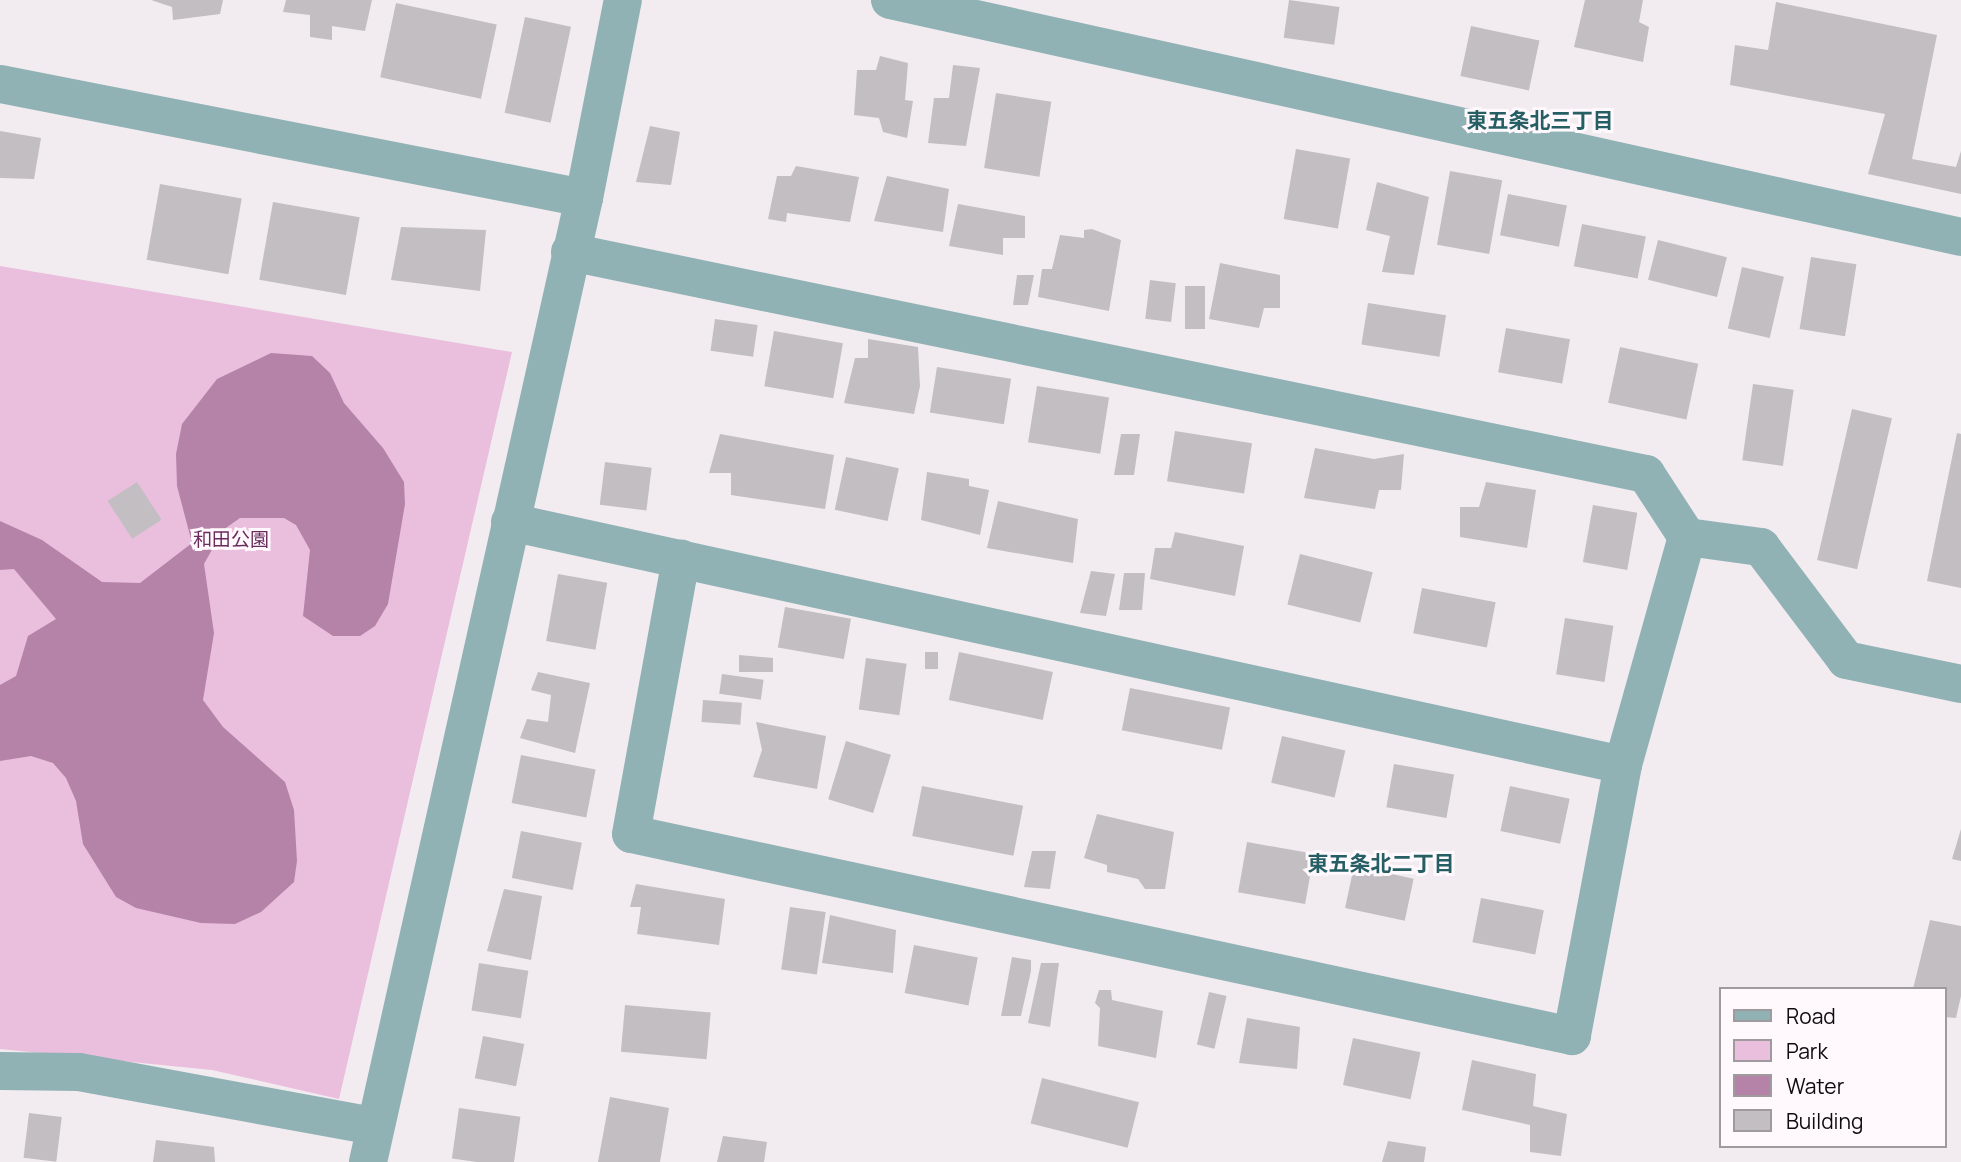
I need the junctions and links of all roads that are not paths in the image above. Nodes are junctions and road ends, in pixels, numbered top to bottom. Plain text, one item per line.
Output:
1 (623, 0) edge
2 (890, 0) edge
3 (0, 85) edge
4 (584, 198) junction
5 (1961, 237) edge
6 (570, 252) junction
7 (510, 522) junction
8 (1687, 537) junction
9 (681, 558) junction
10 (1961, 684) edge
11 (1623, 765) junction
12 (0, 1072) edge
13 (371, 1144) edge

1 - 4 street
2 - 5 street
3 - 4 street
4 - 6 street
6 - 7 street
6 - 8 street
7 - 9 street
7 - 13 street
8 - 10 street
8 - 11 street
9 - 11 street
9 - 11 street
12 - 13 street

